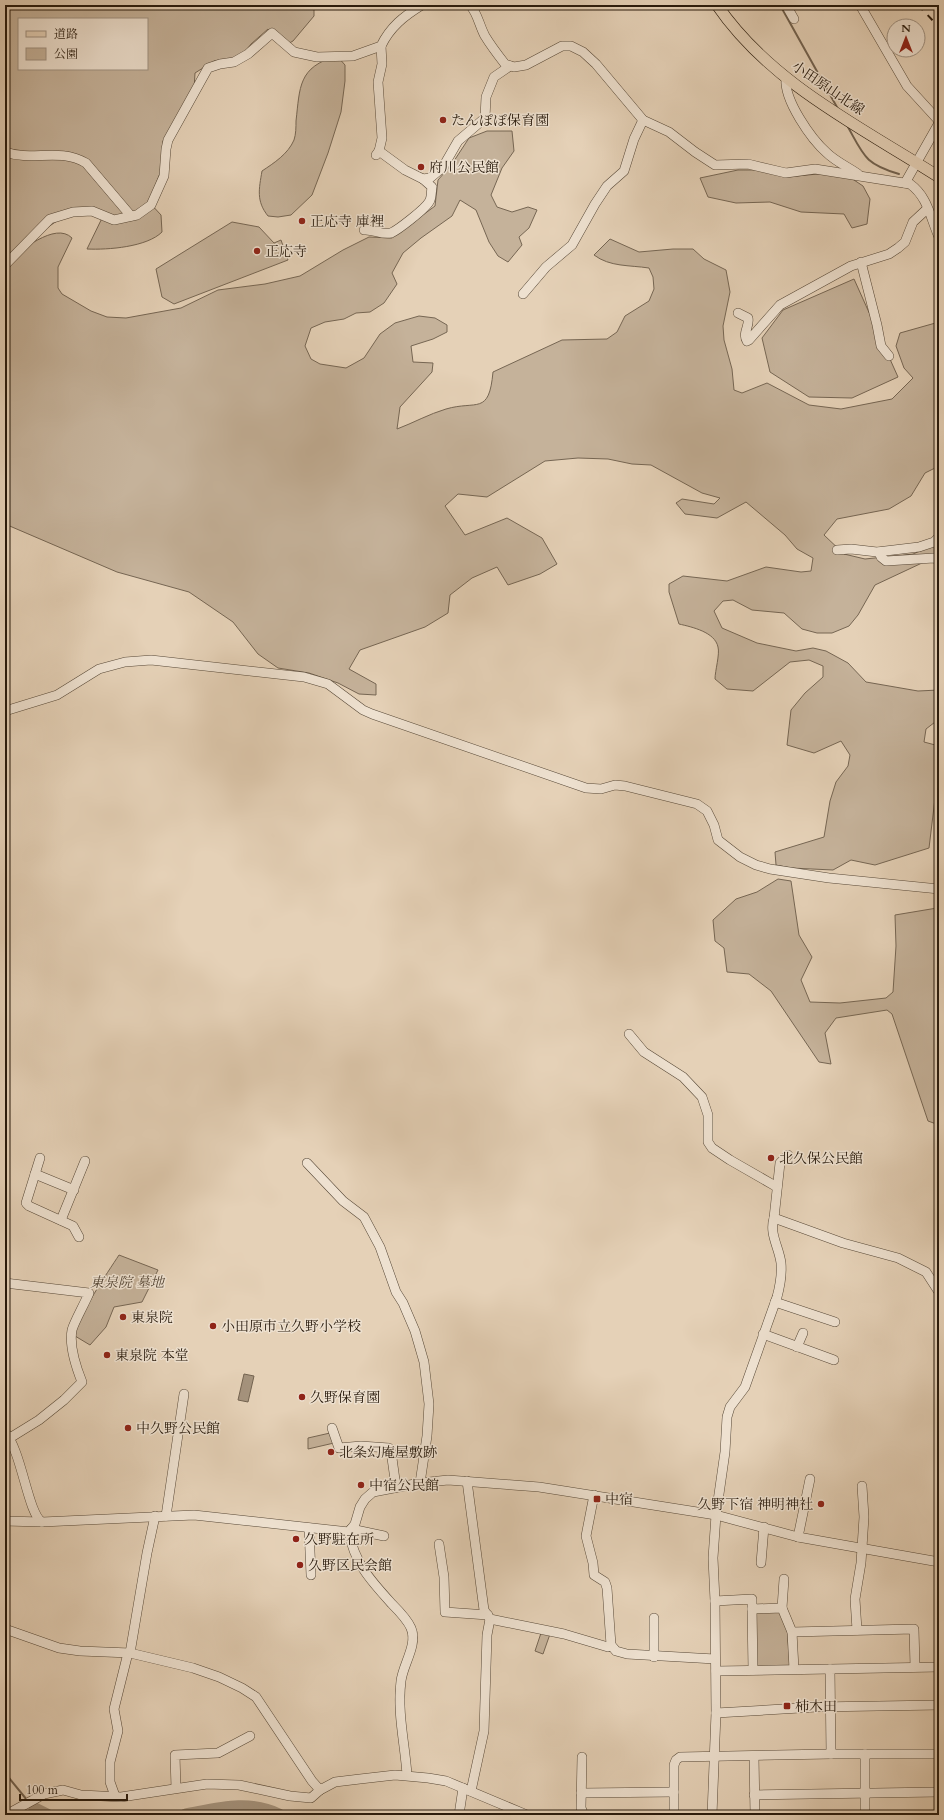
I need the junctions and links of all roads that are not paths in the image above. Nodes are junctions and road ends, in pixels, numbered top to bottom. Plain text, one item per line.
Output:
1 (422, 5) edge
2 (470, 5) edge
3 (717, 5) edge
4 (786, 5) edge
5 (860, 5) edge
6 (794, 18) dead end
7 (381, 46) junction
8 (510, 66) junction
9 (786, 78) junction
10 (643, 120) junction
11 (939, 122) edge
12 (5, 152) edge
13 (917, 162) junction
14 (861, 175) junction
15 (939, 177) edge
16 (423, 179) junction
17 (905, 183) junction
18 (928, 209) junction
19 (131, 216) junction
20 (364, 230) dead end
21 (939, 237) edge
22 (861, 262) junction
23 (5, 265) edge
24 (522, 294) dead end
25 (738, 313) dead end
26 (890, 356) dead end
27 (939, 537) edge
28 (837, 550) dead end
29 (879, 552) junction
30 (939, 560) edge
31 (5, 711) edge
32 (939, 889) edge
33 (629, 1034) dead end
34 (788, 1155) dead end
35 (40, 1158) dead end
36 (85, 1161) dead end
37 (306, 1163) dead end
38 (35, 1174) junction
39 (777, 1187) junction
40 (74, 1190) junction
41 (774, 1218) junction
42 (61, 1220) junction
43 (79, 1237) dead end
44 (5, 1283) edge
45 (939, 1292) edge
46 (775, 1302) junction
47 (835, 1322) dead end
48 (803, 1333) dead end
49 (762, 1334) junction
50 (797, 1346) junction
51 (834, 1360) dead end
52 (184, 1394) dead end
53 (332, 1428) dead end
54 (6, 1437) edge
55 (810, 1479) dead end
56 (467, 1481) junction
57 (420, 1483) junction
58 (862, 1486) dead end
59 (396, 1487) junction
60 (594, 1495) junction
61 (716, 1515) junction
62 (155, 1516) junction
63 (166, 1516) junction
64 (5, 1521) edge
65 (42, 1522) junction
66 (764, 1527) junction
67 (309, 1528) junction
68 (350, 1531) junction
69 (384, 1536) dead end
70 (798, 1537) junction
71 (439, 1544) dead end
72 (862, 1548) junction
73 (939, 1562) edge
74 (762, 1563) dead end
75 (311, 1575) dead end
76 (784, 1579) dead end
77 (715, 1600) junction
78 (782, 1608) junction
79 (752, 1609) junction
80 (489, 1617) junction
81 (654, 1618) dead end
82 (5, 1629) edge
83 (856, 1630) junction
84 (792, 1632) junction
85 (611, 1645) junction
86 (129, 1653) junction
87 (654, 1657) junction
88 (716, 1659) junction
89 (915, 1667) junction
90 (939, 1667) edge
91 (794, 1669) junction
92 (830, 1669) junction
93 (753, 1670) junction
94 (716, 1671) junction
95 (939, 1705) edge
96 (830, 1707) junction
97 (716, 1713) junction
98 (250, 1736) dead end
99 (831, 1754) junction
100 (865, 1754) junction
101 (939, 1754) edge
102 (715, 1756) junction
103 (754, 1756) junction
104 (582, 1757) dead end
105 (407, 1775) junction
106 (176, 1788) junction
107 (320, 1790) junction
108 (467, 1790) junction
109 (674, 1792) junction
110 (939, 1792) edge
111 (581, 1793) junction
112 (865, 1793) junction
113 (754, 1795) junction
114 (115, 1796) junction
115 (526, 1814) edge
116 (6, 1815) edge
117 (459, 1815) edge
118 (584, 1815) edge
119 (674, 1815) edge
120 (712, 1815) edge
121 (754, 1815) edge
122 (865, 1815) edge

1 - 7 street
2 - 8 street
3 - 9 main road, 小田原山北線
4 - 6 street
5 - 11 street
7 - 16 street
7 - 19 street
8 - 10 street
8 - 16 street
9 - 13 main road, 小田原山北線
9 - 14 street
10 - 14 street
10 - 24 street
11 - 13 street
12 - 19 street
13 - 15 main road, 小田原山北線
13 - 17 street
14 - 17 street
16 - 20 street
17 - 18 street
18 - 21 street
18 - 22 street
19 - 23 street
22 - 25 street
22 - 26 street
27 - 29 street
28 - 29 street
29 - 30 street
31 - 32 street
33 - 39 street
34 - 39 street
35 - 38 street
36 - 40 street
37 - 57 street
38 - 40 street
38 - 42 street
39 - 41 street
40 - 42 street
41 - 45 street
41 - 46 street
42 - 43 street
44 - 54 street
46 - 47 street
46 - 49 street
48 - 50 street
49 - 50 street
49 - 61 street
50 - 51 street
52 - 63 street
53 - 59 street
54 - 65 street
55 - 70 street
56 - 57 street
56 - 60 street
56 - 80 street
57 - 59 street
58 - 72 street
59 - 68 street
60 - 61 street
60 - 85 street
61 - 66 street
61 - 77 street
62 - 63 street
62 - 65 street
62 - 86 street
63 - 67 street
64 - 65 street
66 - 70 street
66 - 74 street
67 - 68 street
67 - 75 street
68 - 69 street
68 - 105 street
70 - 72 street
71 - 80 street
72 - 73 street
72 - 83 street
76 - 78 street
77 - 79 street
77 - 88 street
78 - 79 street
78 - 84 street
79 - 93 street
80 - 85 street
80 - 108 street
81 - 87 street
82 - 86 street
83 - 84 street
83 - 89 street
84 - 91 street
85 - 87 street
86 - 107 street
86 - 114 street
87 - 88 street
88 - 94 street
89 - 90 street
89 - 92 street
91 - 92 street
91 - 93 street
92 - 96 street
93 - 94 street
94 - 97 street
95 - 96 street
96 - 97 street
96 - 99 street
97 - 102 street
98 - 106 street
99 - 100 street
99 - 103 street
100 - 101 street
100 - 112 street
102 - 103 street
102 - 109 street
102 - 120 street
103 - 113 street
104 - 111 street
105 - 107 street
105 - 108 street
106 - 107 street
106 - 114 street
108 - 115 street
108 - 117 street
109 - 111 street
109 - 119 street
110 - 112 street
111 - 118 street
112 - 113 street
112 - 122 street
113 - 121 street
114 - 116 street

